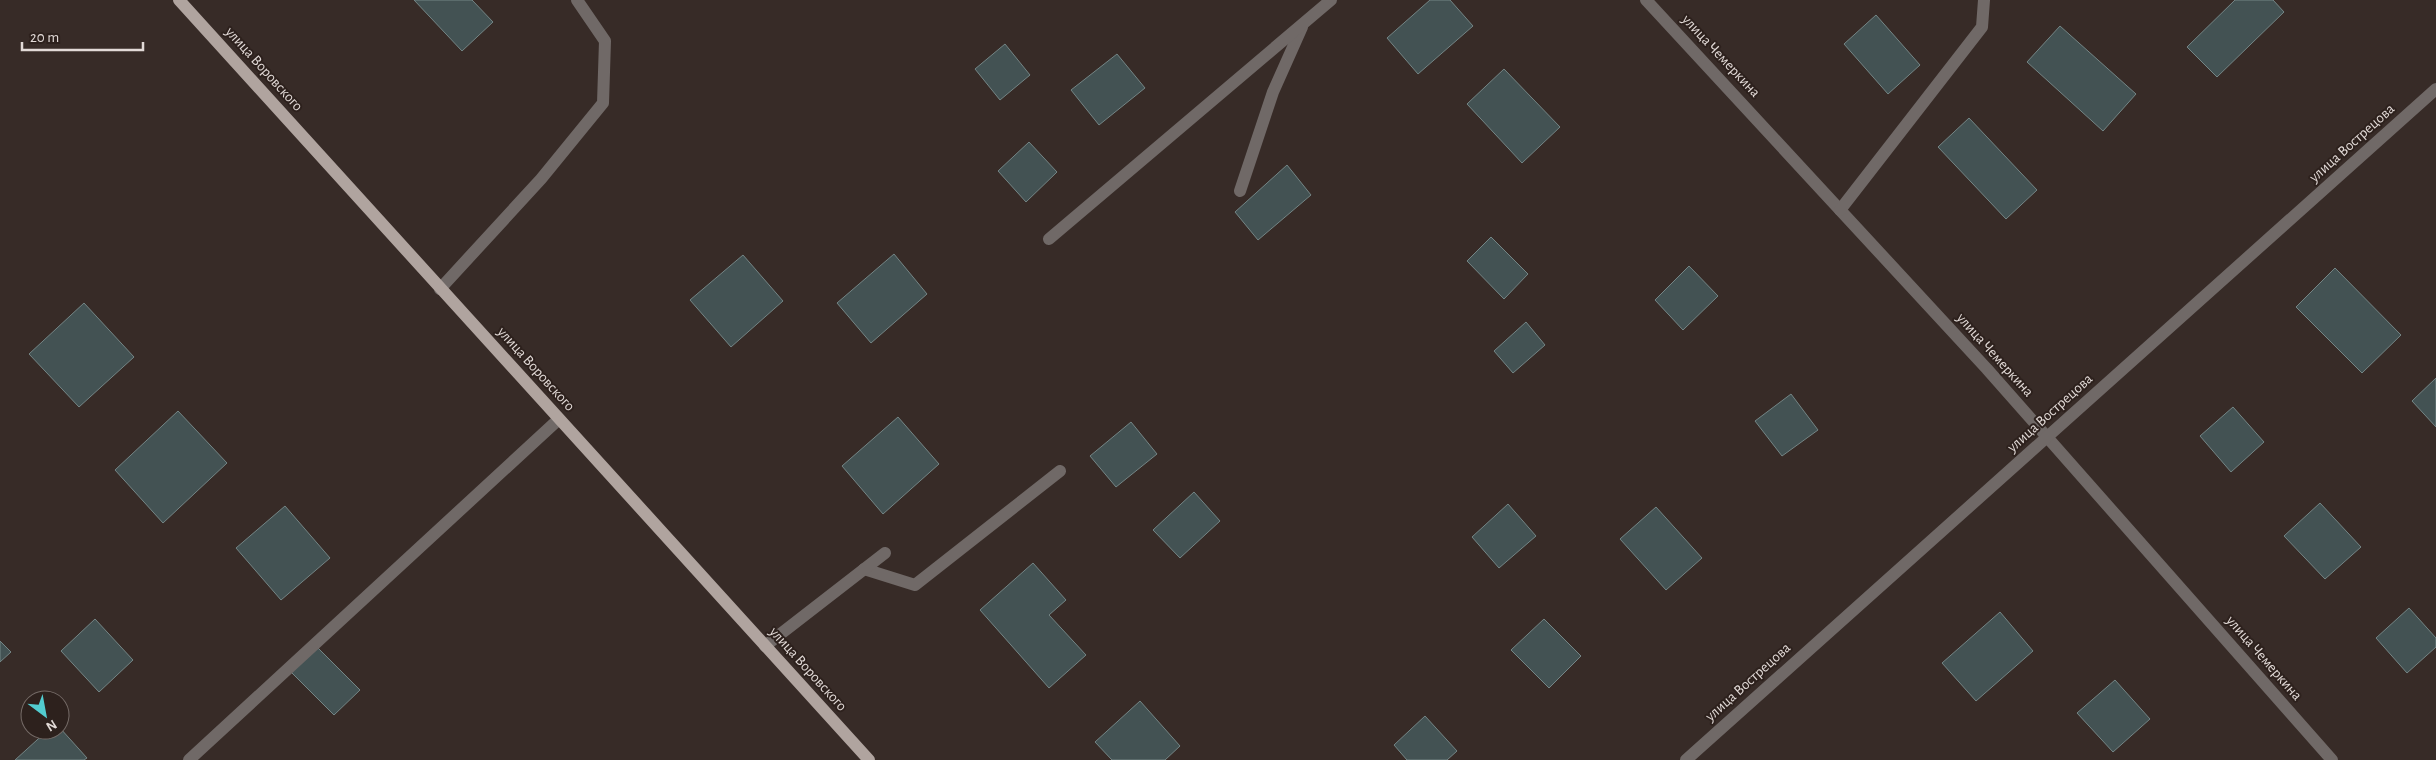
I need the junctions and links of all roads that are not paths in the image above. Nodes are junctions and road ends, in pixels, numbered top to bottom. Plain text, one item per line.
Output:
1 (179, 0) edge
2 (577, 0) edge
3 (1331, 0) edge
4 (1646, 0) edge
5 (1984, 0) edge
6 (1304, 23) junction
7 (2436, 90) edge
8 (1240, 191) dead end
9 (1840, 210) junction
10 (1049, 239) dead end
11 (440, 289) junction
12 (559, 419) junction
13 (2047, 437) junction
14 (1060, 471) dead end
15 (885, 553) dead end
16 (864, 569) junction
17 (765, 646) junction
18 (189, 760) edge
19 (869, 760) edge
20 (1686, 760) edge
21 (2332, 760) edge

1 - 11 main road, улица Воровского
2 - 11 street
3 - 6 street
4 - 9 street, улица Чемеркина
5 - 9 street
6 - 8 street
6 - 10 street
7 - 13 street, улица Вострецова
9 - 13 street, улица Чемеркина
11 - 12 main road, улица Воровского
12 - 17 main road, улица Воровского
12 - 18 street
13 - 20 street, улица Вострецова
13 - 21 street, улица Чемеркина
14 - 16 street
15 - 16 street
16 - 17 street
17 - 19 main road, улица Воровского

